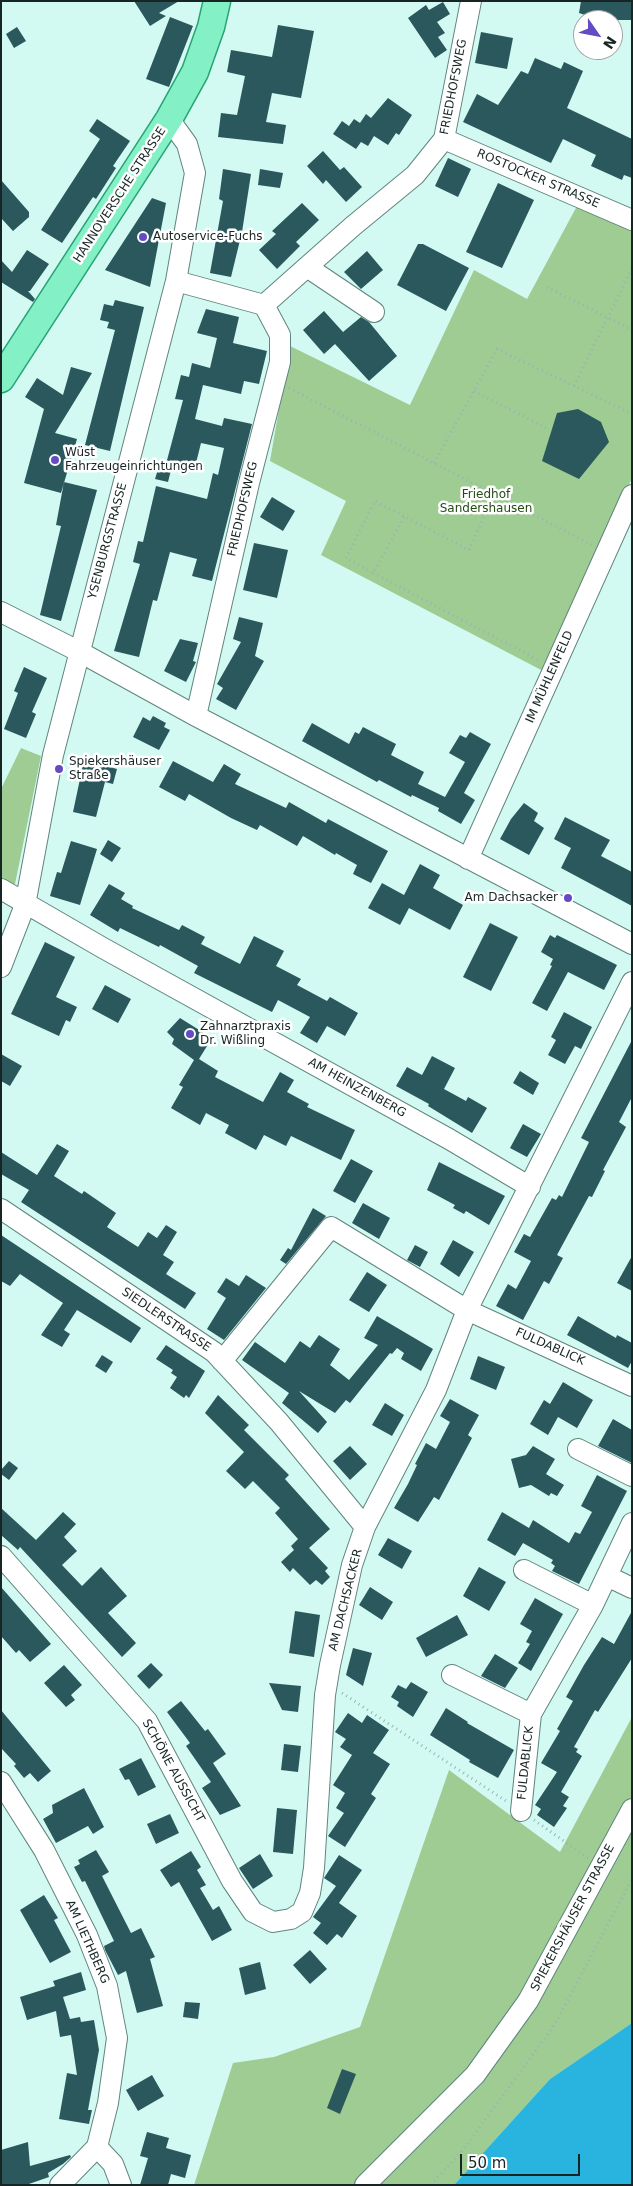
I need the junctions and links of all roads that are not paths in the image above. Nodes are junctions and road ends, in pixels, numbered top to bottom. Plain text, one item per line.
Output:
1 (217, 1) edge
2 (471, 1) edge
3 (169, 119) junction
4 (444, 139) junction
5 (632, 220) edge
6 (307, 267) junction
7 (176, 281) junction
8 (264, 305) junction
9 (374, 312) dead end
10 (1, 379) edge
11 (632, 495) edge
12 (1, 612) edge
13 (78, 651) junction
14 (196, 716) junction
15 (468, 859) junction
16 (1, 889) edge
17 (25, 905) junction
18 (632, 944) edge
19 (1, 967) edge
20 (632, 982) edge
21 (530, 1187) junction
22 (1, 1209) edge
23 (467, 1310) junction
24 (222, 1361) junction
25 (632, 1386) edge
26 (578, 1449) dead end
27 (632, 1476) edge
28 (632, 1523) edge
29 (365, 1527) junction
30 (1, 1556) edge
31 (524, 1570) dead end
32 (607, 1576) junction
33 (632, 1588) edge
34 (593, 1605) junction
35 (452, 1675) dead end
36 (532, 1714) junction
37 (1, 1782) edge
38 (632, 1809) edge
39 (522, 1811) dead end
40 (302, 1912) joint
41 (97, 2147) junction
42 (60, 2185) edge
43 (121, 2185) edge
44 (365, 2185) edge

1 - 3 main road, HANNOVERSCHE STRASSE
2 - 4 street, FRIEDHOFSWEG
3 - 7 street, YSENBURGSTRASSE
3 - 10 main road, HANNOVERSCHE STRASSE
4 - 5 street, ROSTOCKER STRASSE
4 - 6 street, FRIEDHOFSWEG
6 - 8 street, FRIEDHOFSWEG
6 - 9 street
7 - 8 street
7 - 13 street, YSENBURGSTRASSE
8 - 14 street, FRIEDHOFSWEG
11 - 15 street, IM MÜHLENFELD
12 - 13 street
13 - 14 street
13 - 17 street, YSENBURGSTRASSE
14 - 15 street
15 - 18 street
16 - 17 street, AM HEINZENBERG
17 - 19 street, YSENBURGSTRASSE
17 - 21 street, AM HEINZENBERG
20 - 21 street, AM DACHSACKER
21 - 23 street, AM DACHSACKER
22 - 24 street, SIEDLERSTRASSE
23 - 24 street
23 - 25 street, FULDABLICK
23 - 29 street, AM DACHSACKER
24 - 29 street, SIEDLERSTRASSE
26 - 27 street
28 - 32 street, FULDABLICK
29 - 40 street, AM DACHSACKER
30 - 40 street, SCHÖNE AUSSICHT
31 - 34 street
32 - 33 street
32 - 34 street, FULDABLICK
34 - 36 street, FULDABLICK
35 - 36 street, FULDABLICK
36 - 39 street, FULDABLICK
37 - 41 street, AM LIETHBERG
38 - 44 street, SPIEKERSHÄUSER STRASSE
41 - 42 street, AM LIETHBERG
41 - 43 street

